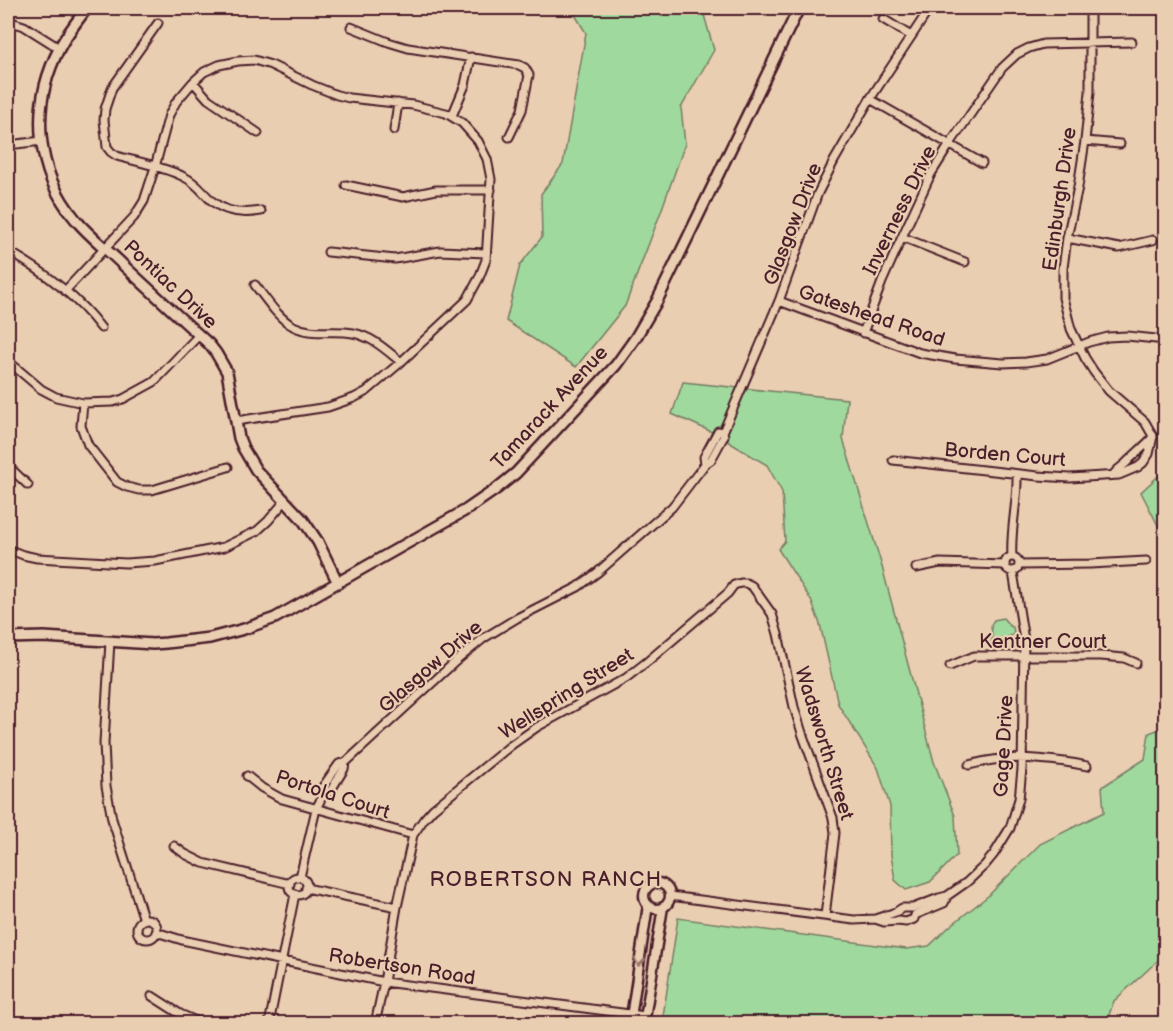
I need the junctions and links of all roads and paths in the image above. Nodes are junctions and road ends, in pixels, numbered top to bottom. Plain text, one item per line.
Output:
1 (87, 8) edge
2 (799, 8) edge
3 (930, 8) edge
4 (1090, 8) edge
5 (883, 19) dead end
6 (8, 21) edge
7 (158, 22) dead end
8 (351, 27) dead end
9 (911, 36) junction
10 (1132, 42) dead end
11 (1091, 43) junction
12 (59, 48) junction
13 (471, 57) junction
14 (193, 82) junction
15 (870, 99) junction
16 (398, 103) junction
17 (452, 116) junction
18 (394, 130) dead end
19 (258, 133) dead end
20 (509, 136) dead end
21 (42, 141) junction
22 (1085, 141) junction
23 (950, 144) junction
24 (1120, 144) dead end
25 (8, 145) edge
26 (982, 163) dead end
27 (155, 167) junction
28 (346, 185) dead end
29 (490, 190) junction
30 (261, 211) dead end
31 (902, 237) junction
32 (1067, 238) junction
33 (1153, 240) dead end
34 (105, 248) junction
35 (8, 251) edge
36 (328, 252) dead end
37 (486, 253) junction
38 (965, 262) dead end
39 (255, 285) dead end
40 (65, 291) junction
41 (779, 301) junction
42 (101, 328) dead end
43 (863, 333) junction
44 (199, 335) junction
45 (1166, 340) edge
46 (1079, 347) junction
47 (8, 361) edge
48 (401, 362) junction
49 (83, 404) junction
50 (236, 421) junction
51 (1154, 436) junction
52 (893, 460) dead end
53 (1127, 463) junction
54 (8, 466) edge
55 (228, 467) dead end
56 (1133, 469) junction
57 (1017, 474) junction
58 (1114, 474) junction
59 (28, 486) dead end
60 (285, 501) junction
61 (8, 549) edge
62 (1012, 557) junction
63 (1146, 561) dead end
64 (1020, 564) junction
65 (1005, 565) junction
66 (916, 568) dead end
67 (1013, 572) junction
68 (338, 583) junction
69 (752, 586) joint
70 (8, 638) edge
71 (110, 641) junction
72 (1024, 656) junction
73 (1136, 663) dead end
74 (950, 666) dead end
75 (1022, 759) junction
76 (969, 765) dead end
77 (1087, 765) dead end
78 (247, 776) dead end
79 (316, 809) junction
80 (413, 835) junction
81 (174, 846) dead end
82 (300, 878) junction
83 (290, 884) junction
84 (306, 888) junction
85 (296, 894) junction
86 (670, 897) junction
87 (648, 905) junction
88 (397, 907) junction
89 (663, 907) junction
90 (914, 912) junction
91 (825, 916) junction
92 (144, 920) junction
93 (875, 920) junction
94 (156, 932) junction
95 (281, 962) junction
96 (384, 982) junction
97 (152, 996) dead end
98 (631, 1019) edge
99 (645, 1020) edge
100 (203, 1023) edge
101 (269, 1023) edge
102 (375, 1023) edge

1 - 12 main road, Pontiac Drive
2 - 68 main road, Tamarack Avenue
3 - 9 street, Glasgow Drive
4 - 11 street, Edinburgh Drive
5 - 9 street
6 - 12 street
7 - 27 street
8 - 13 street
9 - 15 street, Glasgow Drive
10 - 11 street, Inverness Drive
11 - 22 street, Edinburgh Drive
11 - 23 street, Inverness Drive
12 - 21 main road, Pontiac Drive
13 - 17 street
13 - 20 street
14 - 16 street
14 - 19 street
14 - 27 street
15 - 23 street
15 - 41 street, Glasgow Drive
16 - 17 street
16 - 18 street
17 - 29 street
21 - 25 street
21 - 34 main road, Pontiac Drive
22 - 24 street
22 - 32 street, Edinburgh Drive
23 - 26 street
23 - 31 street, Inverness Drive
27 - 30 street
27 - 34 street
28 - 29 street
29 - 37 street
31 - 38 street
31 - 43 street, Inverness Drive
32 - 33 street
32 - 46 street, Edinburgh Drive
34 - 40 street
34 - 44 main road, Pontiac Drive
35 - 40 street
36 - 37 street
37 - 48 street
39 - 48 street
40 - 42 street
41 - 43 street, Gateshead Road
41 - 79 street, Glasgow Drive
43 - 46 street, Gateshead Road
44 - 49 street
44 - 50 main road, Pontiac Drive
45 - 46 street, Gateshead Road
46 - 51 street, Edinburgh Drive
47 - 49 street
48 - 50 street
49 - 55 street
50 - 60 main road, Pontiac Drive
51 - 53 street
51 - 56 street
52 - 57 street, Borden Court
53 - 56 street
53 - 58 street
54 - 59 street
56 - 58 street, Borden Court
57 - 58 street, Borden Court
57 - 62 street
60 - 61 street
60 - 68 main road, Pontiac Drive
62 - 64 street
62 - 65 street
63 - 64 street
64 - 67 street
65 - 66 street
65 - 67 street
67 - 72 street, Gage Drive
68 - 71 main road, Tamarack Avenue
69 - 80 street, Wellspring Street
69 - 91 street, Wadsworth Street
70 - 71 main road, Tamarack Avenue
71 - 92 street
72 - 73 street, Kentner Court
72 - 74 street, Kentner Court
72 - 75 street, Gage Drive
75 - 76 street
75 - 77 street
75 - 90 street, Gage Drive
78 - 79 street, Portola Court
79 - 80 street, Portola Court
79 - 82 street, Glasgow Drive
80 - 88 street, Wellspring Street
81 - 83 street
82 - 83 street
82 - 84 street
83 - 85 street
84 - 85 street
84 - 88 street
85 - 95 street
86 - 87 street
86 - 89 street
86 - 91 street, Gage Drive
87 - 89 street
87 -> 98 street
88 - 96 street, Wellspring Street
89 - 99 street
90 - 93 street, Gage Drive
90 - 93 street, Gage Drive
91 - 93 street, Gage Drive
92 - 94 street
92 - 94 street
94 - 95 street, Robertson Road
95 - 96 street, Robertson Road
95 - 101 street
96 - 98 street, Robertson Road
96 - 102 street, Wellspring Street
97 - 100 street
98 - 99 street, Robertson Road

